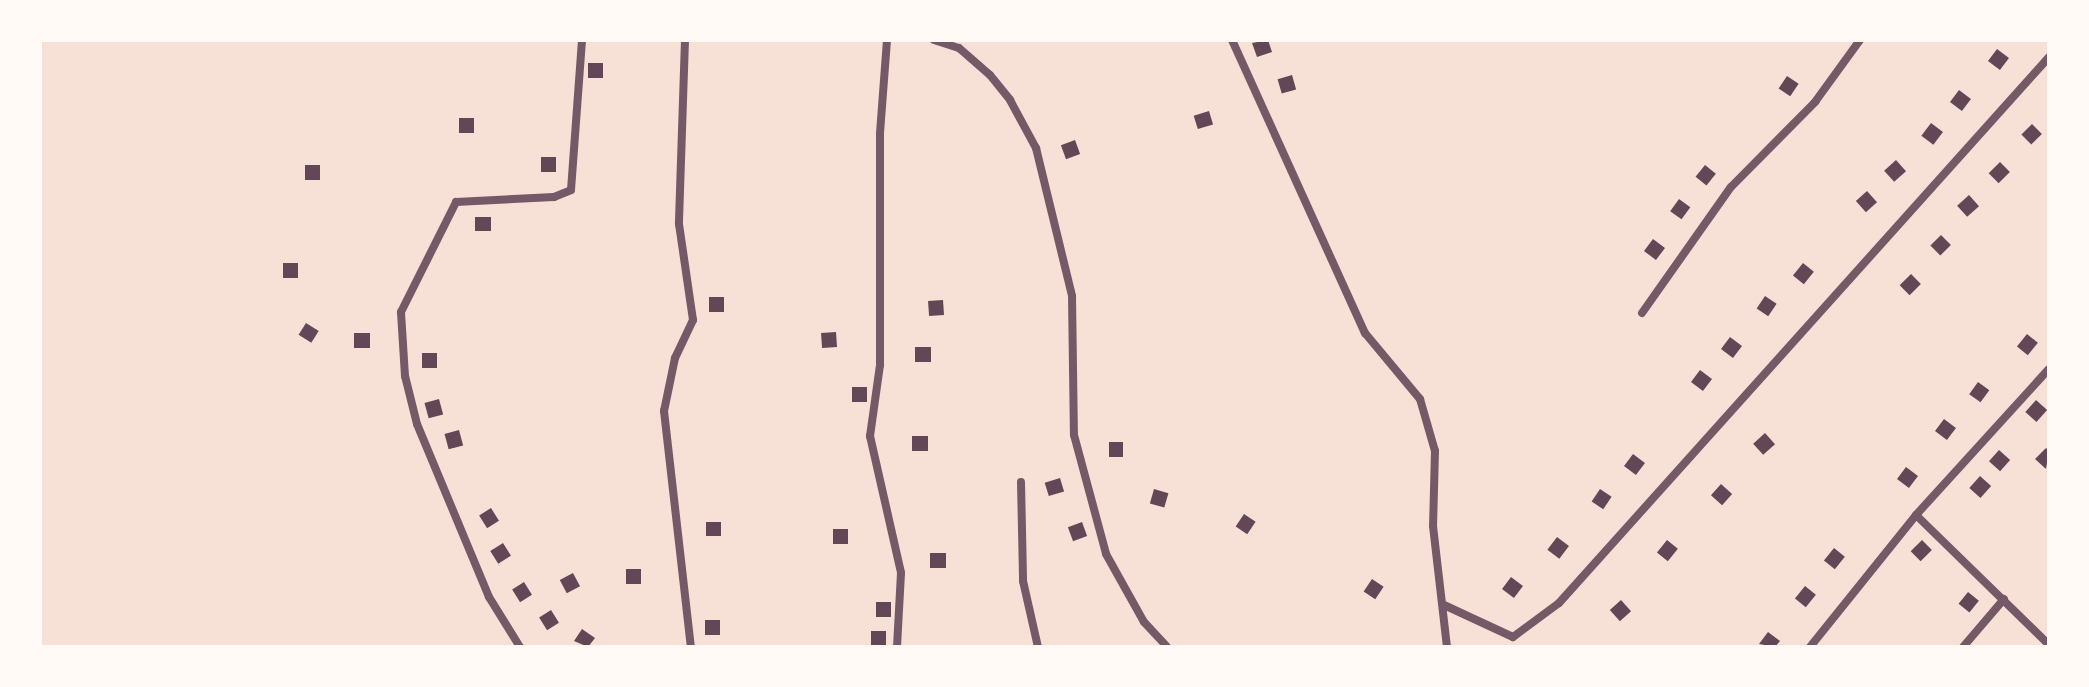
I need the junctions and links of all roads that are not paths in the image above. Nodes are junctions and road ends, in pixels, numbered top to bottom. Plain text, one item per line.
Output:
1 (582, 40) edge
2 (685, 40) edge
3 (887, 40) edge
4 (934, 40) edge
5 (1232, 40) edge
6 (1860, 40) edge
7 (2049, 57) edge
8 (1642, 313) dead end
9 (2049, 369) edge
10 (1021, 482) dead end
11 (1916, 515) junction
12 (2004, 599) junction
13 (1444, 605) junction
14 (2049, 645) edge
15 (520, 647) edge
16 (691, 647) edge
17 (897, 647) edge
18 (1038, 647) edge
19 (1167, 647) edge
20 (1447, 647) edge
21 (1810, 647) edge
22 (1963, 647) edge

1 - 15 street
2 - 16 street
3 - 17 street
4 - 19 street
5 - 13 street
6 - 8 street
7 - 13 street
9 - 11 street
10 - 18 street
11 - 12 street
11 - 21 street
12 - 14 street
12 - 22 street
13 - 20 street

